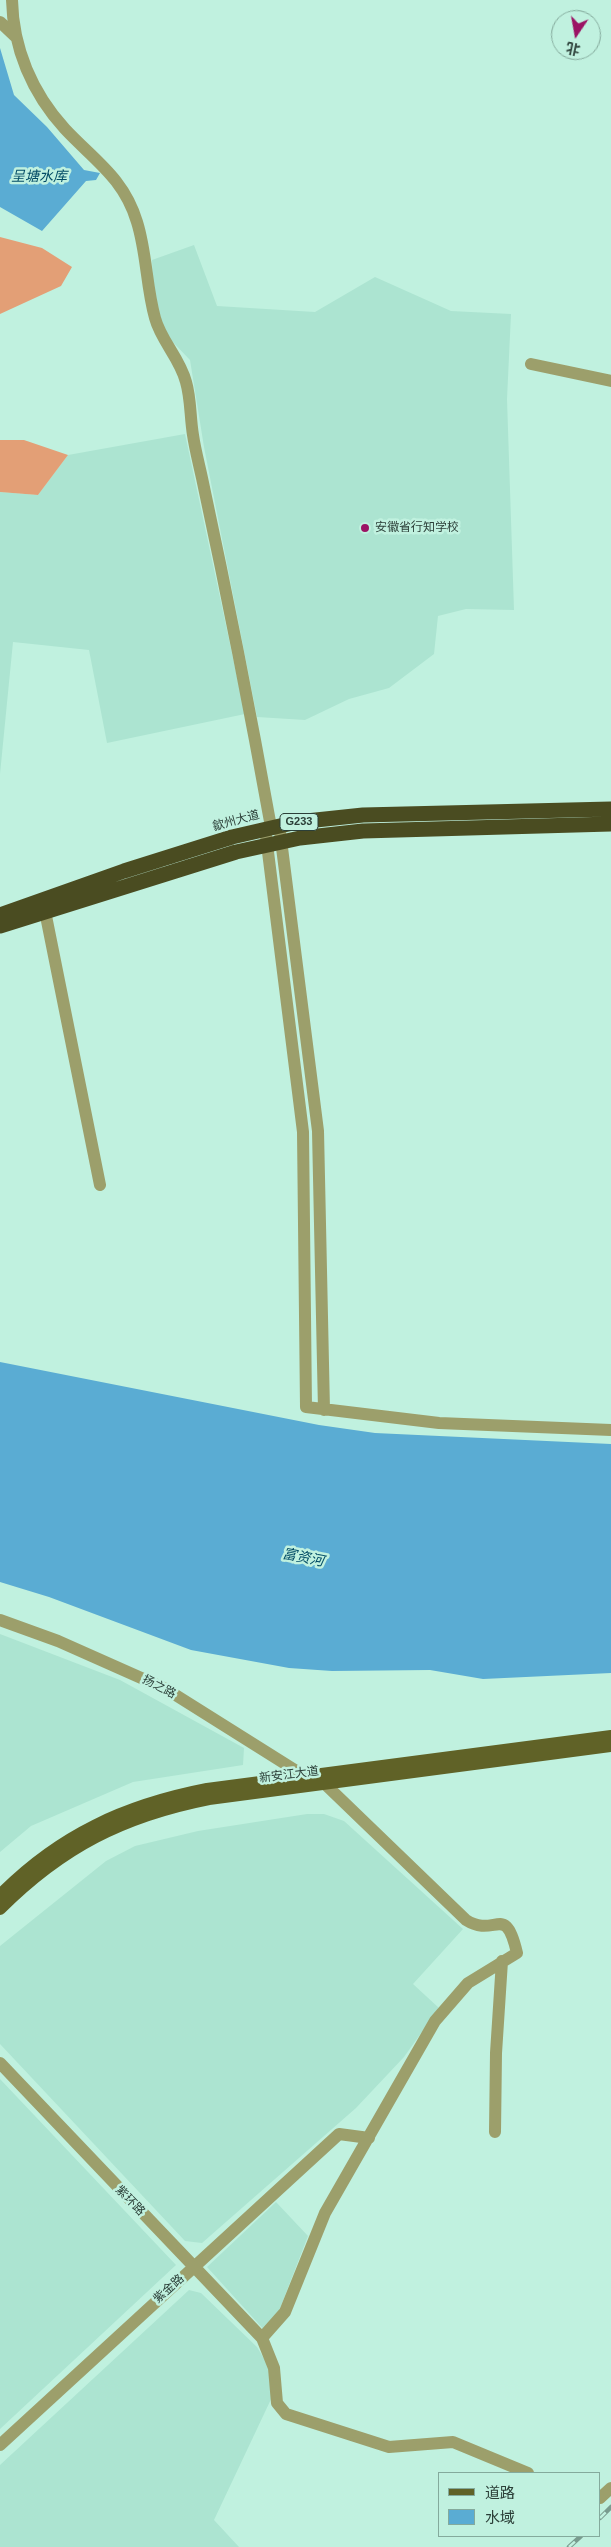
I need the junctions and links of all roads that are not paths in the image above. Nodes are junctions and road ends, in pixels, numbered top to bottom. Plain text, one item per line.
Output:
1 (12, 0) edge
2 (0, 22) edge
3 (16, 37) junction
4 (531, 364) dead end
5 (611, 381) edge
6 (611, 808) edge
7 (611, 824) edge
8 (273, 833) junction
9 (45, 911) junction
10 (0, 915) edge
11 (0, 926) edge
12 (100, 1185) dead end
13 (324, 1410) junction
14 (611, 1430) edge
15 (0, 1620) edge
16 (611, 1736) edge
17 (611, 1746) edge
18 (306, 1777) junction
19 (326, 1784) junction
20 (0, 1895) edge
21 (0, 1909) edge
22 (502, 1961) junction
23 (0, 2062) edge
24 (494, 2132) dead end
25 (369, 2138) junction
26 (194, 2266) junction
27 (262, 2338) junction
28 (0, 2445) edge
29 (526, 2472) edge
30 (611, 2488) edge
31 (601, 2497) edge

1 - 3 street
2 - 3 street
3 - 8 street
4 - 5 street
6 - 8 highway, 歙州大道 / G233
7 - 8 highway, 歙州大道 / G233
8 - 9 highway, 歙州大道 / G233
8 - 10 highway, 歙州大道 / G233
8 - 13 street
8 - 13 street
9 - 11 highway, 歙州大道 / G233
9 - 12 street
13 - 14 street
15 - 18 street, 扬之路
16 - 18 main road, 新安江大道
17 - 19 main road, 新安江大道
18 - 20 main road, 新安江大道
19 - 21 main road, 新安江大道
19 - 22 street
22 - 24 street
22 - 25 street
23 - 26 street, 紫环路
25 - 26 street, 紫金路
25 - 27 street
26 - 27 street, 紫环路
26 - 28 street, 紫金路
27 - 29 street
30 - 31 street

